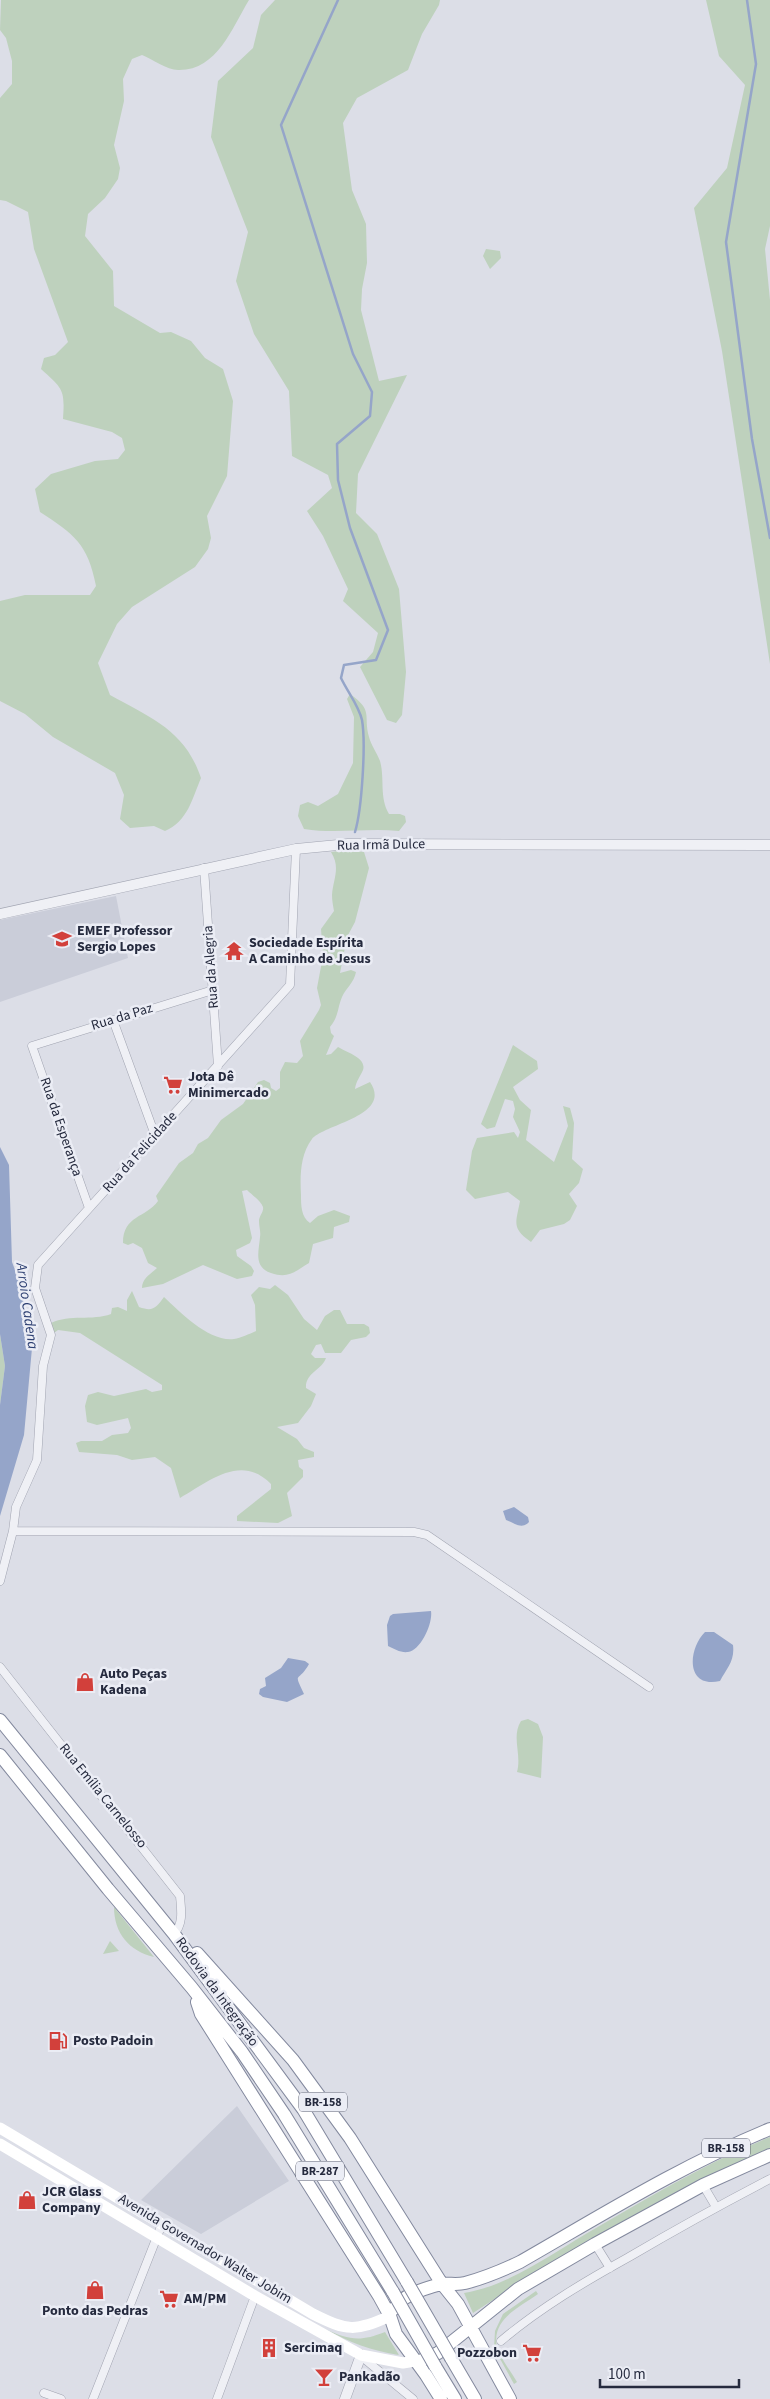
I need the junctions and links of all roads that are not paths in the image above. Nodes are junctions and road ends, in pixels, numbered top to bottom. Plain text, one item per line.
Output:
1 (770, 845) edge
2 (296, 849) junction
3 (204, 868) junction
4 (0, 914) edge
5 (212, 990) junction
6 (113, 1020) junction
7 (32, 1046) joint
8 (218, 1066) junction
9 (155, 1135) junction
10 (89, 1208) junction
11 (13, 1531) junction
12 (0, 1581) edge
13 (0, 1667) edge
14 (649, 1687) dead end
15 (0, 1720) edge
16 (0, 1755) edge
17 (177, 1937) junction
18 (192, 1988) junction
19 (0, 2128) edge
20 (770, 2129) edge
21 (0, 2144) edge
22 (770, 2155) edge
23 (770, 2179) edge
24 (702, 2185) junction
25 (716, 2207) junction
26 (162, 2224) junction
27 (156, 2237) junction
28 (595, 2244) junction
29 (610, 2268) junction
30 (442, 2284) junction
31 (256, 2296) junction
32 (390, 2316) junction
33 (470, 2327) junction
34 (501, 2341) dead end
35 (361, 2355) junction
36 (415, 2361) junction
37 (44, 2393) dead end
38 (61, 2399) edge
39 (93, 2399) edge
40 (217, 2399) edge
41 (344, 2399) edge
42 (413, 2399) edge
43 (441, 2399) edge
44 (454, 2399) edge
45 (475, 2399) edge
46 (510, 2399) edge

1 - 2 street, Rua Irmã Dulce
2 - 3 street, Rua Irmã Dulce
2 - 8 street, Rua da Felicidade
3 - 4 street, Rua Irmã Dulce
3 - 5 street, Rua da Alegria
5 - 6 street, Rua da Paz
5 - 8 street, Rua da Alegria
6 - 7 street, Rua da Paz
6 - 9 street
7 - 10 street, Rua da Esperança
8 - 9 street, Rua da Felicidade
9 - 10 street, Rua da Felicidade
10 - 11 street, Rua da Felicidade
11 - 12 street
11 - 14 street
13 - 17 street, Rua Emília Carnelosso
15 - 17 highway, Rodovia da Integração / BR-158
16 - 18 highway, Rodovia da Integração
17 - 30 highway, BR-158
17 - 45 highway, Rodovia da Integração / BR-287, bridge
18 - 32 highway
18 - 44 highway, Rodovia da Integração / BR-287, bridge
19 - 26 main road, Avenida Governador Walter Jobim
20 - 30 highway, BR-158
21 - 27 main road, Avenida Governador Walter Jobim
22 - 24 highway, BR-158
23 - 25 street
24 - 25 street
24 - 28 highway, BR-158
25 - 29 street
26 - 27 street
26 - 32 main road, Avenida Governador Walter Jobim
27 - 31 main road, Avenida Governador Walter Jobim
27 - 39 street
28 - 29 street
28 - 33 highway, BR-158
29 - 34 street
30 - 32 highway
30 - 33 highway
31 - 35 main road, Avenida Governador Walter Jobim
31 - 40 street
32 - 36 highway
33 - 36 highway, BR-158
33 - 46 highway
35 - 36 main road, Avenida Governador Walter Jobim
35 - 41 street
35 - 42 street, Avenida Governador Walter Jobim
36 - 43 highway
37 - 38 street

